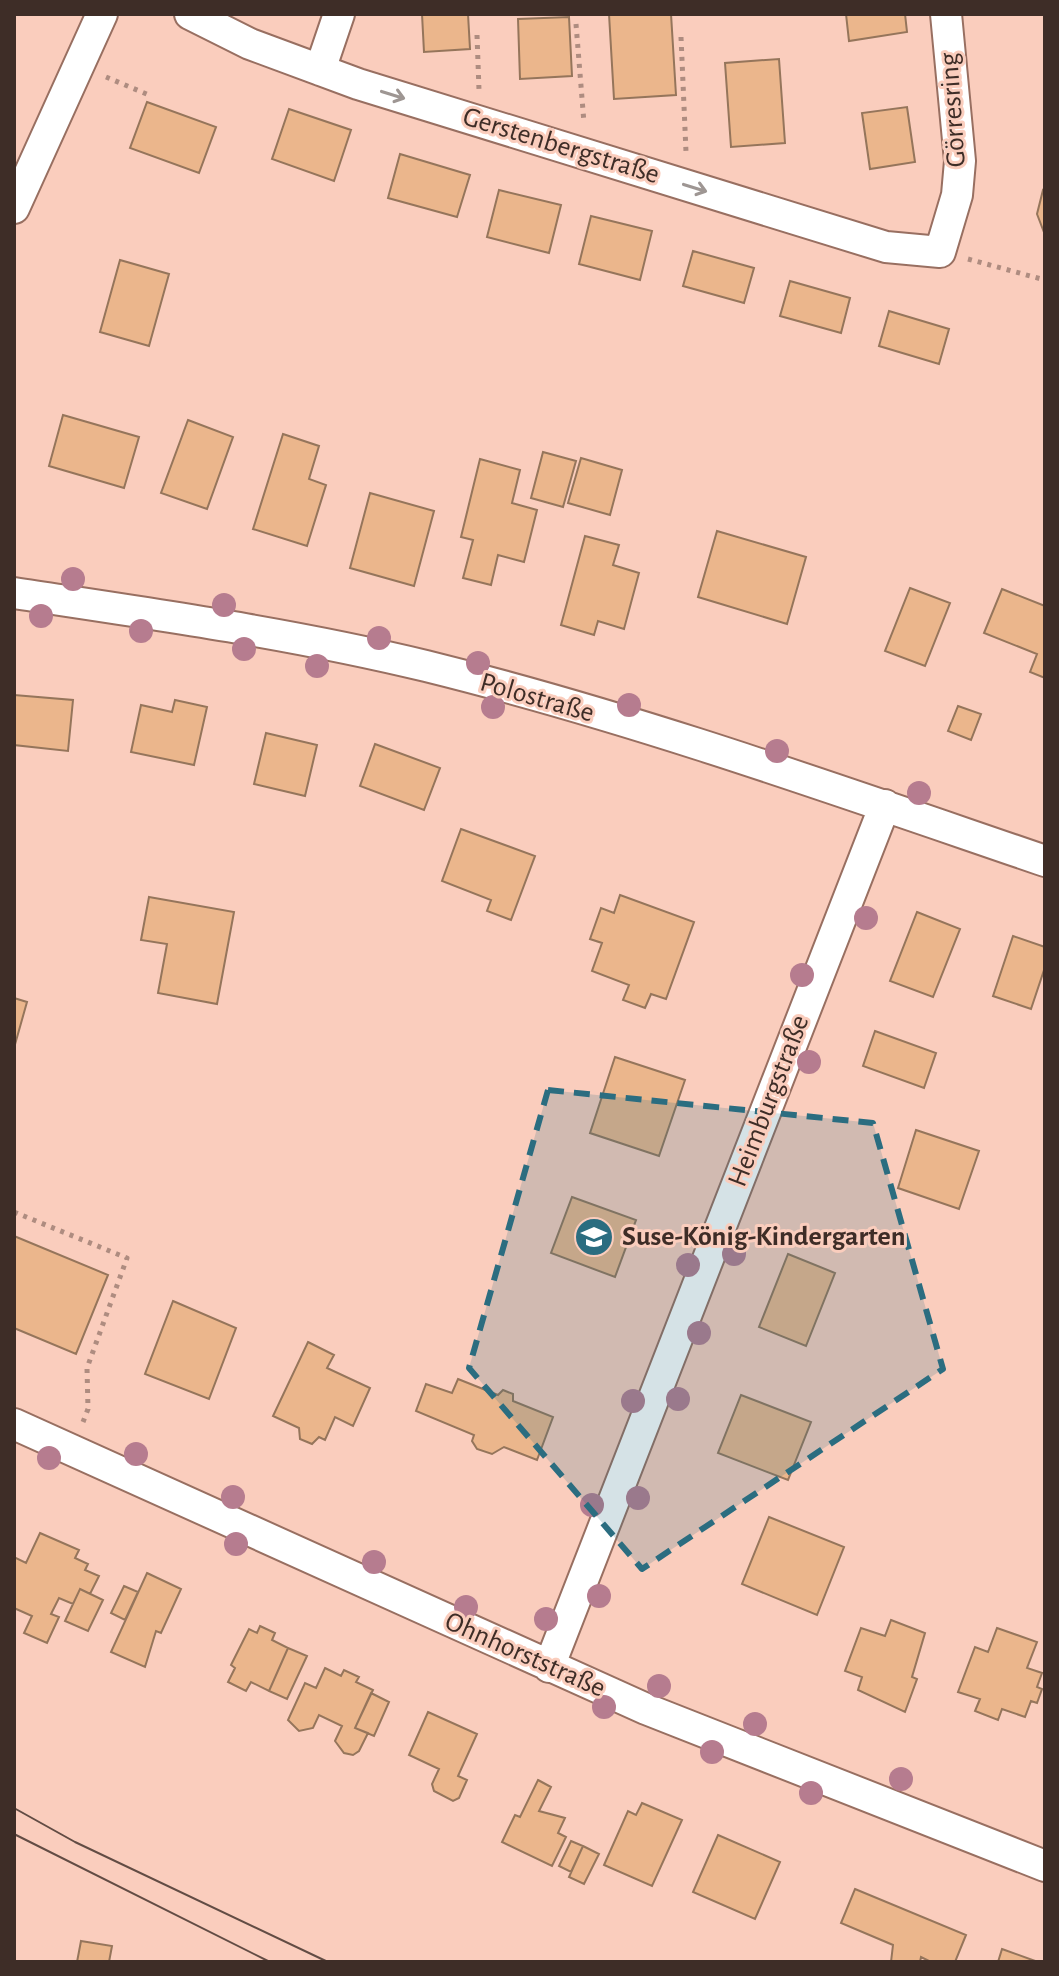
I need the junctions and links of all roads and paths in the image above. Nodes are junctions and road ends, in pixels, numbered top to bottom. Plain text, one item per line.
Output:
1 (102, 14) edge
2 (190, 14) edge
3 (339, 14) edge
4 (946, 14) edge
5 (576, 24) dead end
6 (477, 35) dead end
7 (681, 37) dead end
8 (320, 70) junction
9 (98, 74) dead end
10 (149, 95) dead end
11 (479, 104) dead end
12 (585, 135) dead end
13 (687, 166) dead end
14 (14, 208) edge
15 (940, 252) junction
16 (1045, 280) edge
17 (14, 593) edge
18 (885, 805) junction
19 (1045, 861) edge
20 (14, 1212) edge
21 (14, 1424) edge
22 (82, 1425) dead end
23 (549, 1667) junction
24 (1045, 1866) edge

1 - 14 street
2 - 8 street, Gerstenbergstraße
3 - 8 street
4 - 15 street, Görresring
5 - 12 path
6 - 11 path
7 - 13 path
8 -> 15 street, Gerstenbergstraße
9 - 10 path
15 - 16 path
17 - 18 street, Polostraße
18 - 19 street, Polostraße
18 - 23 street, Heimburgstraße
20 - 22 path
21 - 23 street, Ohnhorststraße
23 - 24 street, Ohnhorststraße

